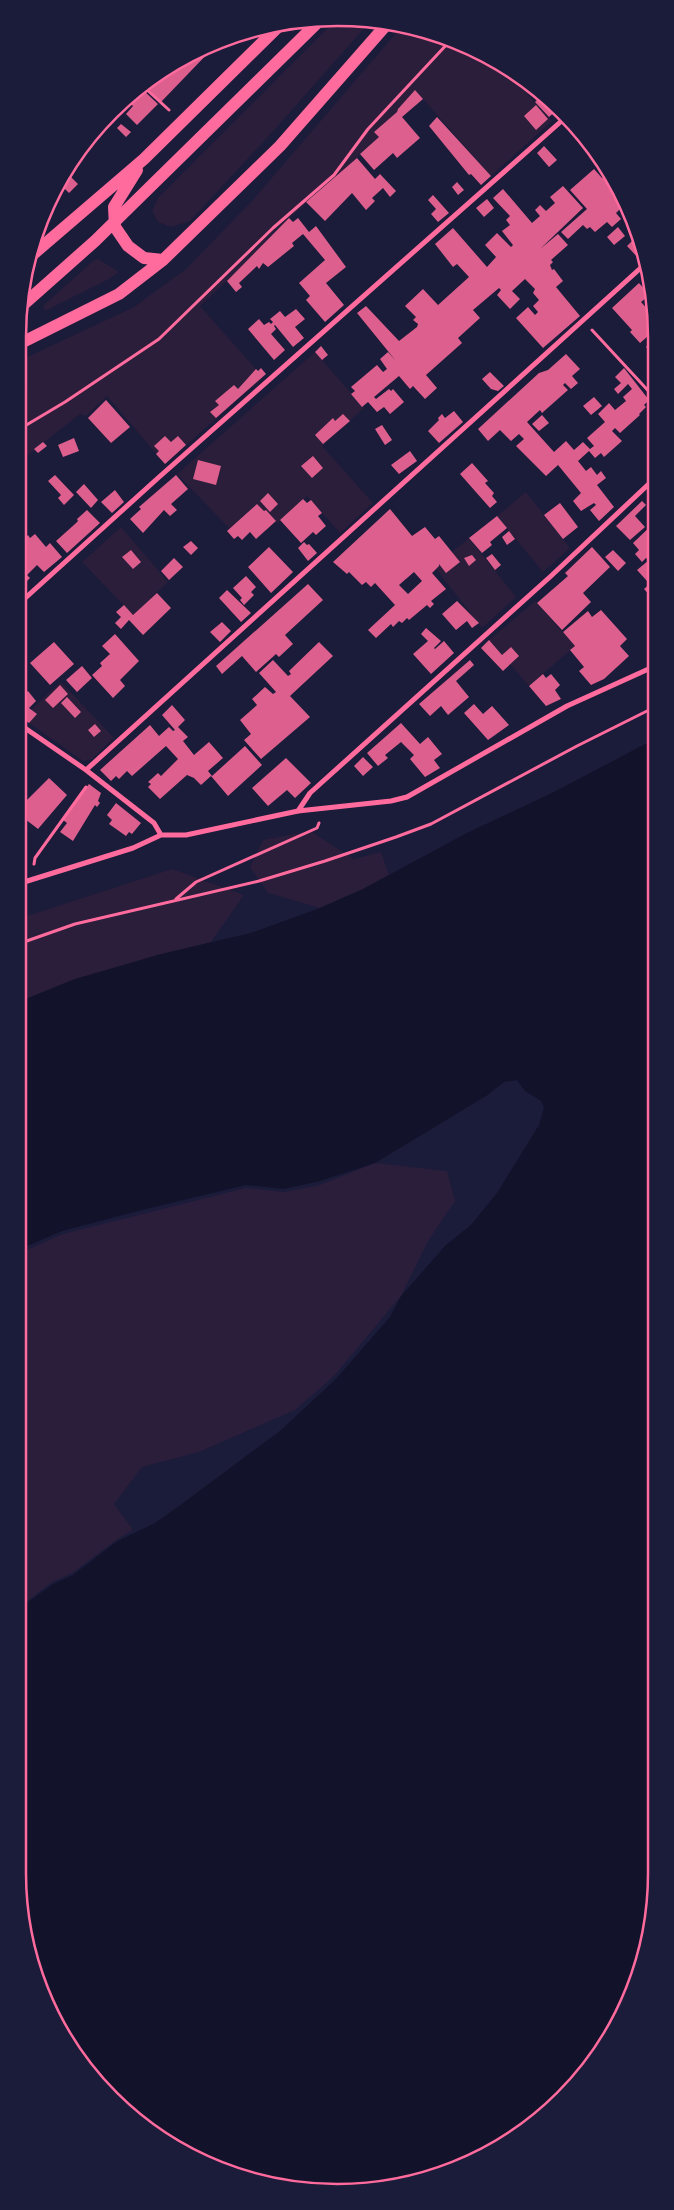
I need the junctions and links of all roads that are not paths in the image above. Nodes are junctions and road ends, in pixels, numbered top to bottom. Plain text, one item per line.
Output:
1 (313, 27) edge
2 (382, 30) edge
3 (272, 33) edge
4 (561, 121) edge
5 (144, 159) junction
6 (115, 222) junction
7 (39, 249) edge
8 (163, 260) junction
9 (640, 269) edge
10 (29, 300) edge
11 (26, 340) edge
12 (648, 485) edge
13 (26, 596) edge
14 (648, 669) edge
15 (26, 729) edge
16 (86, 770) junction
17 (298, 811) junction
18 (161, 835) junction
19 (26, 882) edge

1 - 6 main road
2 - 8 main road
3 - 5 main road
4 - 13 street
5 - 6 main road
5 - 7 main road
6 - 8 main road
6 - 10 main road
8 - 11 main road
9 - 16 street
12 - 17 street
14 - 17 street
15 - 16 street
16 - 18 street
17 - 18 street
18 - 19 street

